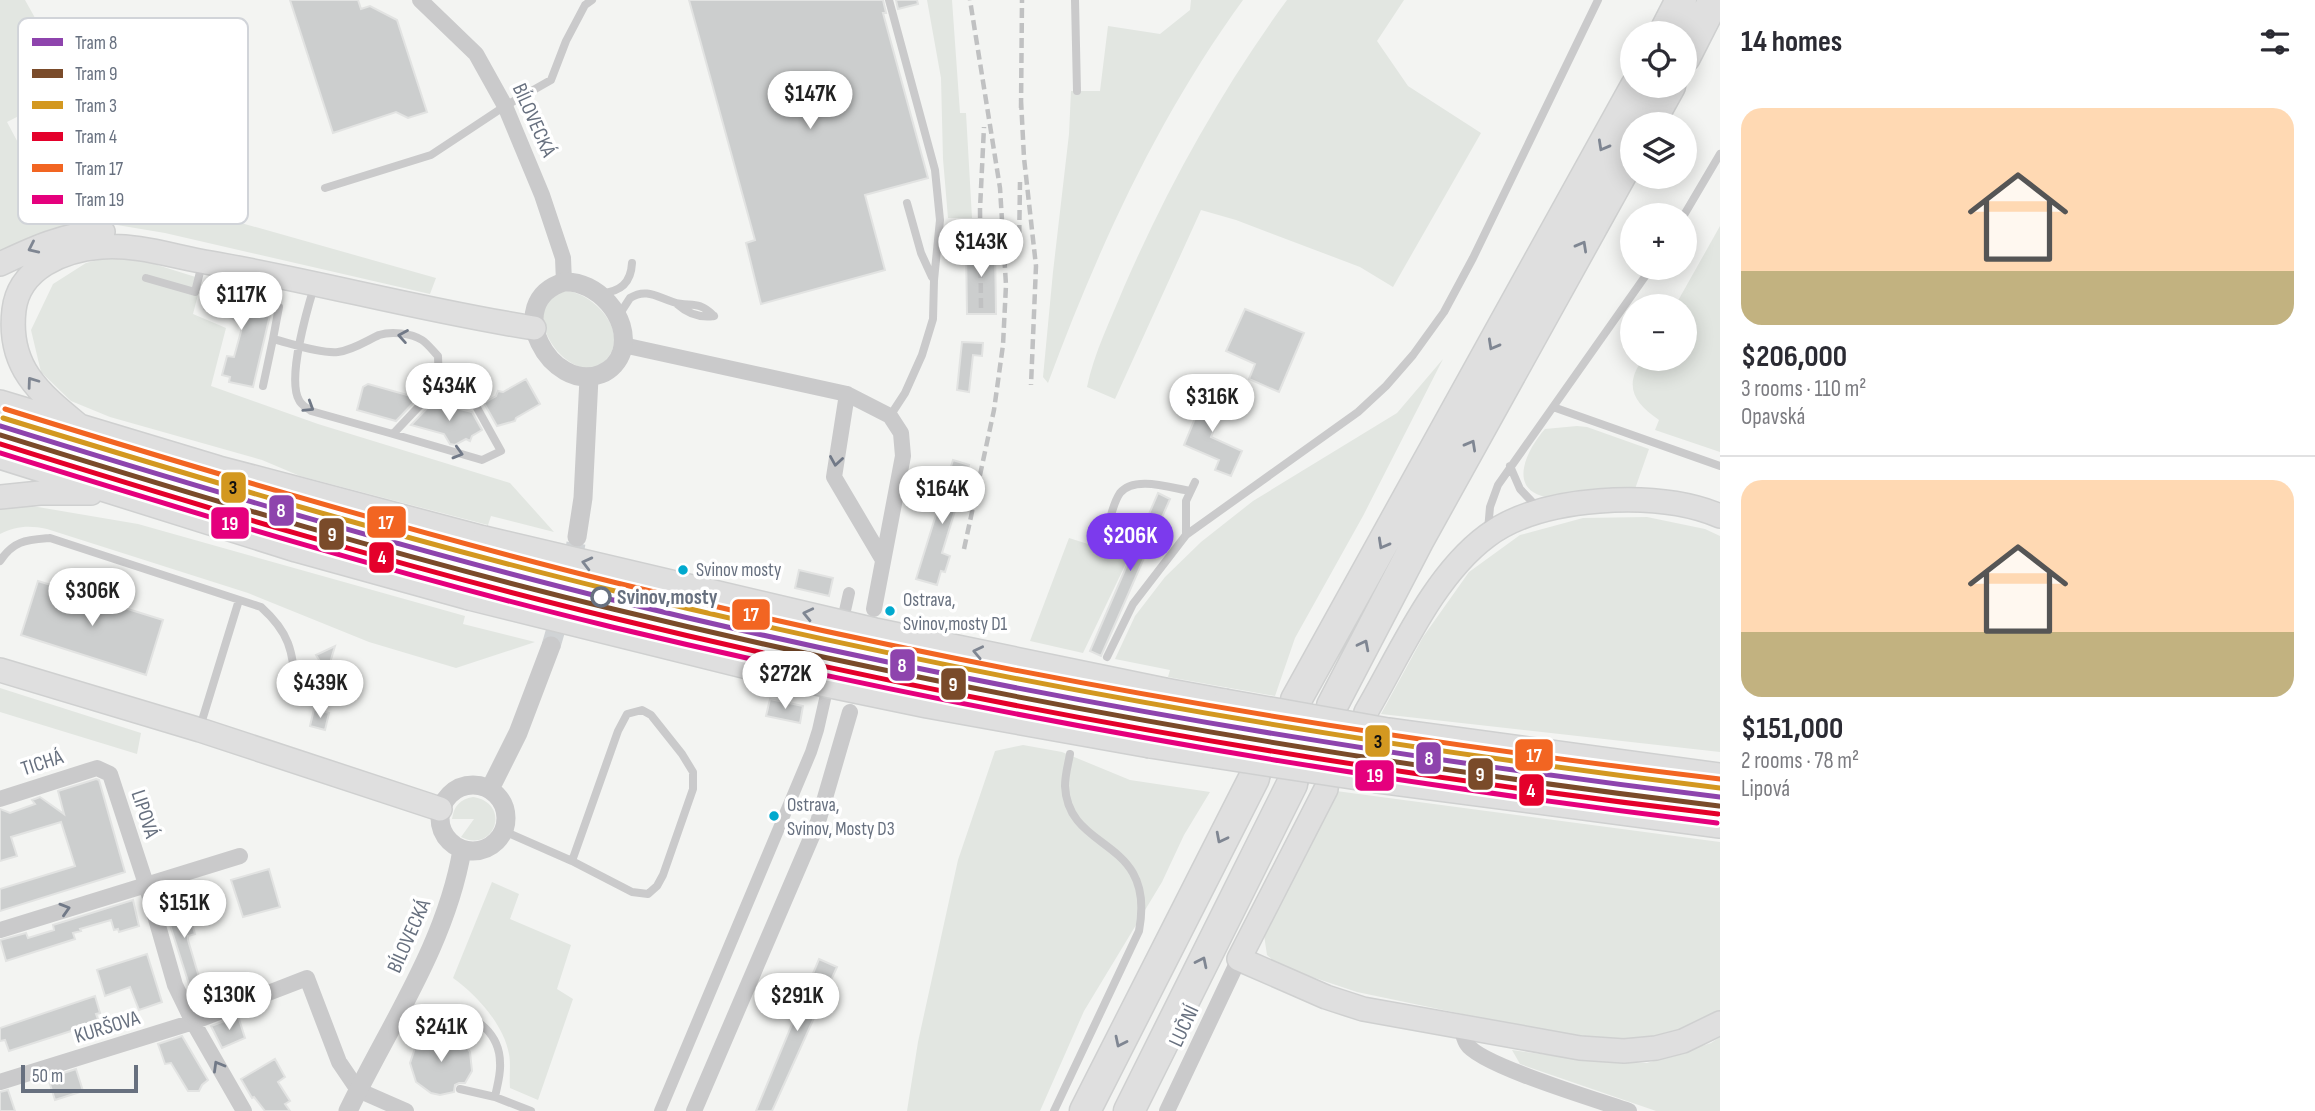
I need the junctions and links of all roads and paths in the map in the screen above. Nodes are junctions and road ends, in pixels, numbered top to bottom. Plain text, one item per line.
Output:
1 (420, 0) edge
2 (592, 0) edge
3 (889, 0) edge
4 (1075, 0) edge
5 (1598, 0) edge
6 (1714, 0) edge
7 (1697, 35) edge
8 (1077, 91) dead end
9 (1629, 98) edge
10 (505, 106) junction
11 (1720, 154) edge
12 (1620, 176) edge
13 (325, 188) dead end
14 (1691, 203) edge
15 (906, 204) dead end
16 (202, 261) junction
17 (632, 263) dead end
18 (0, 264) edge
19 (240, 268) junction
20 (146, 278) dead end
21 (934, 280) junction
22 (1643, 280) edge
23 (564, 282) junction
24 (315, 284) junction
25 (598, 293) junction
26 (279, 307) dead end
27 (714, 317) dead end
28 (618, 319) junction
29 (534, 328) junction
30 (273, 339) junction
31 (299, 345) junction
32 (623, 345) junction
33 (438, 369) junction
34 (589, 378) junction
35 (263, 387) dead end
36 (847, 394) junction
37 (0, 402) edge
38 (1552, 408) junction
39 (890, 416) junction
40 (82, 428) junction
41 (393, 434) junction
42 (0, 457) edge
43 (1510, 466) junction
44 (1720, 466) edge
45 (1195, 482) dead end
46 (1190, 491) junction
47 (110, 493) junction
48 (0, 497) edge
49 (1541, 510) junction
50 (1720, 516) edge
51 (1107, 530) dead end
52 (1186, 535) junction
53 (1488, 535) junction
54 (577, 537) tunnel mouth
55 (883, 560) junction
56 (0, 561) edge
57 (849, 593) dead end
58 (239, 600) junction
59 (874, 609) tunnel mouth
60 (551, 646) tunnel mouth
61 (1107, 657) dead end
62 (0, 670) edge
63 (296, 689) dead end
64 (1296, 700) tunnel mouth
65 (1332, 706) tunnel mouth
66 (850, 712) tunnel mouth
67 (1366, 712) tunnel mouth
68 (200, 730) junction
69 (1070, 754) dead end
70 (97, 768) joint
71 (1720, 775) edge
72 (1254, 778) tunnel mouth
73 (1292, 784) tunnel mouth
74 (490, 789) junction
75 (1326, 789) tunnel mouth
76 (0, 799) edge
77 (440, 809) junction
78 (1716, 827) edge
79 (503, 831) junction
80 (462, 850) junction
81 (240, 856) dead end
82 (572, 861) junction
83 (146, 884) junction
84 (0, 930) edge
85 (1239, 959) junction
86 (193, 1022) junction
87 (1720, 1023) edge
88 (1461, 1028) junction
89 (439, 1033) dead end
90 (0, 1082) edge
91 (460, 1089) dead end
92 (358, 1090) junction
93 (495, 1097) junction
94 (244, 1111) edge
95 (348, 1111) edge
96 (407, 1111) edge
97 (531, 1111) edge
98 (660, 1111) edge
99 (694, 1111) edge
100 (1054, 1111) edge
101 (1085, 1111) edge
102 (1129, 1111) edge
103 (1167, 1111) edge
104 (1629, 1111) edge

1 - 10 street, BÍLOVECKÁ
2 - 10 lane
3 - 21 lane
4 - 8 lane
5 - 52 lane
6 - 7 highway
9 -> 64 highway
10 - 13 lane
10 - 23 street, BÍLOVECKÁ
11 - 14 lane
65 -> 12 highway
15 - 21 lane
16 - 19 main road
16 - 20 lane
40 -> 16 main road
17 - 25 lane
19 -> 18 main road
19 - 24 main road
21 - 39 lane
22 - 38 lane
23 - 25 street
23 - 29 street
24 - 29 main road
24 - 31 lane
25 - 28 street
26 - 30 lane
27 - 28 lane
28 - 32 street
29 - 34 street
30 - 31 lane
30 - 35 lane
33 -> 31 lane
31 -> 41 lane
32 - 34 street
32 - 36 street
33 - 41 lane
41 -> 33 lane
34 - 54 street
36 - 39 street
36 -> 55 street
37 - 40 main road
38 - 43 lane
38 - 44 lane
39 - 55 street
71 -> 40 main road, bridge
42 - 47 main road
43 - 49 lane
43 - 53 lane
45 - 46 lane
46 - 51 lane
46 - 52 lane
47 - 48 main road
47 - 78 main road, bridge
49 - 50 main road
49 - 53 main road
52 - 61 lane
53 - 67 main road
55 - 59 street
56 - 58 lane
57 - 98 street
58 - 63 lane
58 - 68 lane
60 - 74 street
62 - 68 main road
66 - 99 street
68 - 77 main road
69 - 100 lane
70 - 76 street, TICHÁ
70 - 83 street, LIPOVÁ
72 -> 101 highway
102 -> 73 highway
74 - 77 street
74 - 79 street
75 - 85 main road
77 - 80 street
79 - 80 street
79 - 82 lane
80 - 92 street, BÍLOVECKÁ
81 - 83 street
82 - 82 lane
84 -> 83 street
83 - 86 street, LIPOVÁ
85 - 88 main road
85 - 103 street, LUČNÍ
86 - 90 street, KURŠOVA
86 - 92 street, KURŠOVA
94 -> 86 street, LIPOVÁ
87 - 88 main road
88 - 104 street
89 - 93 lane
91 - 93 lane
92 - 95 street, BÍLOVECKÁ
92 - 96 street
93 - 97 lane

